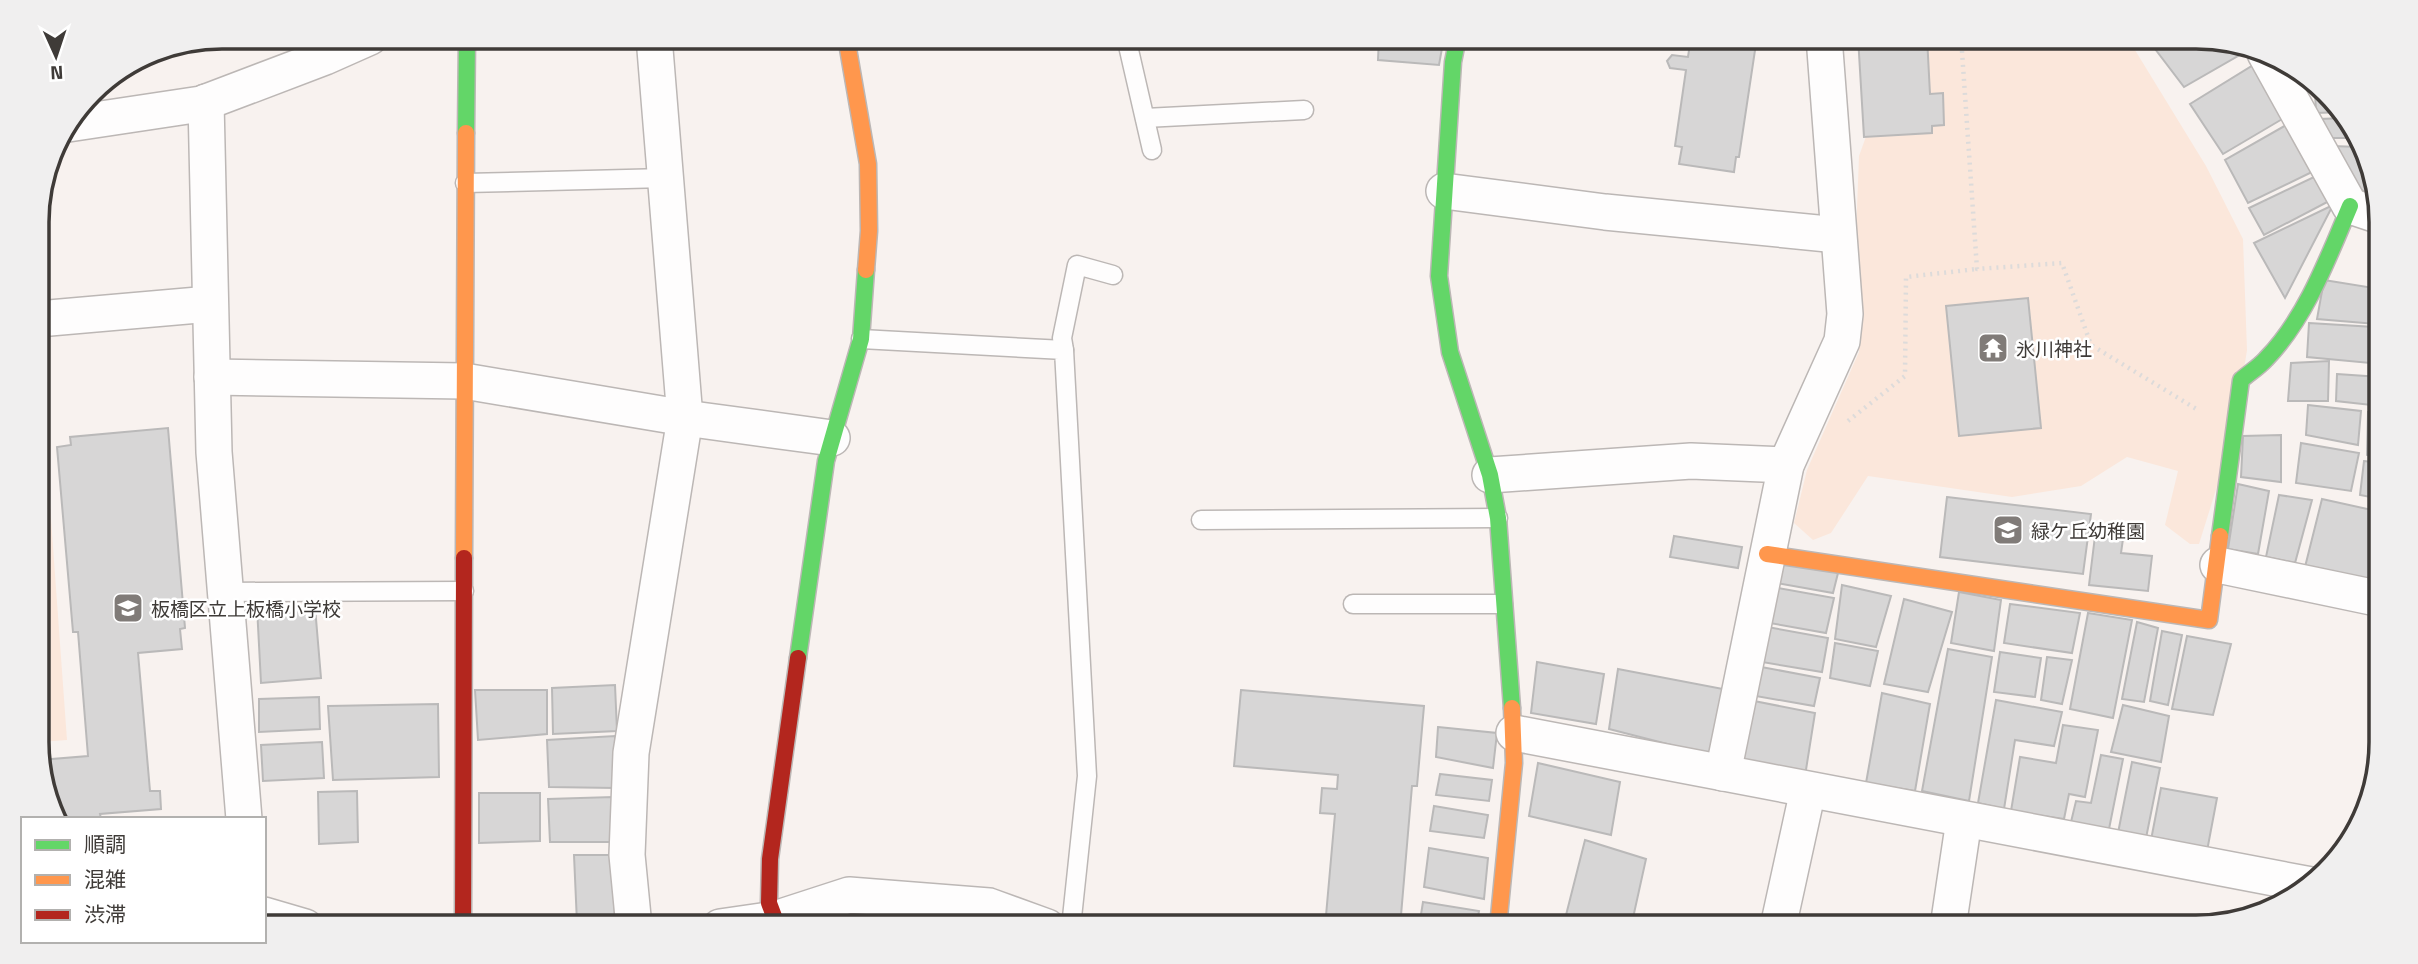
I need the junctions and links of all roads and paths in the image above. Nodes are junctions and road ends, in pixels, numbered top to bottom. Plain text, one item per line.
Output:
1 (343, 49) edge
2 (467, 49) edge
3 (655, 49) edge
4 (848, 49) edge
5 (1129, 49) edge
6 (1456, 49) edge
7 (1825, 49) edge
8 (1962, 49) edge
9 (2275, 69) edge
10 (206, 102) junction
11 (1304, 110) dead end
12 (1145, 118) junction
13 (82, 122) edge
14 (1152, 150) dead end
15 (666, 178) junction
16 (464, 183) junction
17 (1444, 191) junction
18 (2365, 211) edge
19 (1838, 235) junction
20 (1977, 269) junction
21 (1113, 275) dead end
22 (210, 304) junction
23 (49, 318) edge
24 (861, 339) junction
25 (1064, 350) junction
26 (212, 377) junction
27 (464, 381) junction
28 (685, 418) junction
29 (1840, 428) dead end
30 (2234, 432) junction
31 (832, 438) junction
32 (1786, 465) junction
33 (1490, 475) junction
34 (1498, 518) junction
35 (1201, 520) dead end
36 (1768, 554) junction
37 (2218, 565) junction
38 (464, 591) junction
39 (226, 592) junction
40 (2369, 596) edge
41 (1353, 604) dead end
42 (1503, 604) junction
43 (1514, 733) junction
44 (1723, 773) junction
45 (1808, 790) junction
46 (244, 817) edge
47 (1964, 820) junction
48 (2296, 882) edge
49 (463, 915) edge
50 (633, 915) edge
51 (774, 915) edge
52 (798, 915) edge
53 (1014, 915) edge
54 (1072, 915) edge
55 (1499, 915) edge
56 (1780, 915) edge
57 (1950, 915) edge

1 - 10 street
2 - 16 street
3 - 15 street
4 - 24 street
5 - 12 lane
6 - 17 street
7 - 19 street
8 - 20 path
9 - 18 street
10 - 13 street
10 - 22 street
11 - 12 lane
12 - 14 lane
15 - 16 lane
15 - 28 street
16 - 27 street
17 - 19 street
17 - 33 street
18 - 30 street
19 - 32 street
20 - 29 path
20 - 30 path
21 - 25 lane
22 - 23 street
22 - 26 street
24 - 25 lane
24 - 31 street
25 - 54 lane
26 - 27 street
26 - 39 street
27 - 28 street
27 - 38 street
28 - 31 street
28 - 50 street
30 - 37 street
31 - 51 street
32 - 33 street
32 - 36 street
33 - 34 street
34 - 35 lane
34 - 42 street
36 - 37 street
36 - 44 street
37 - 40 street
38 - 39 lane
38 - 49 street
39 - 46 street
41 - 42 lane
42 - 43 street
43 - 44 street
43 - 55 street
44 - 45 street
45 - 47 street
45 - 56 street
47 - 48 street
47 - 57 street
52 - 53 street

